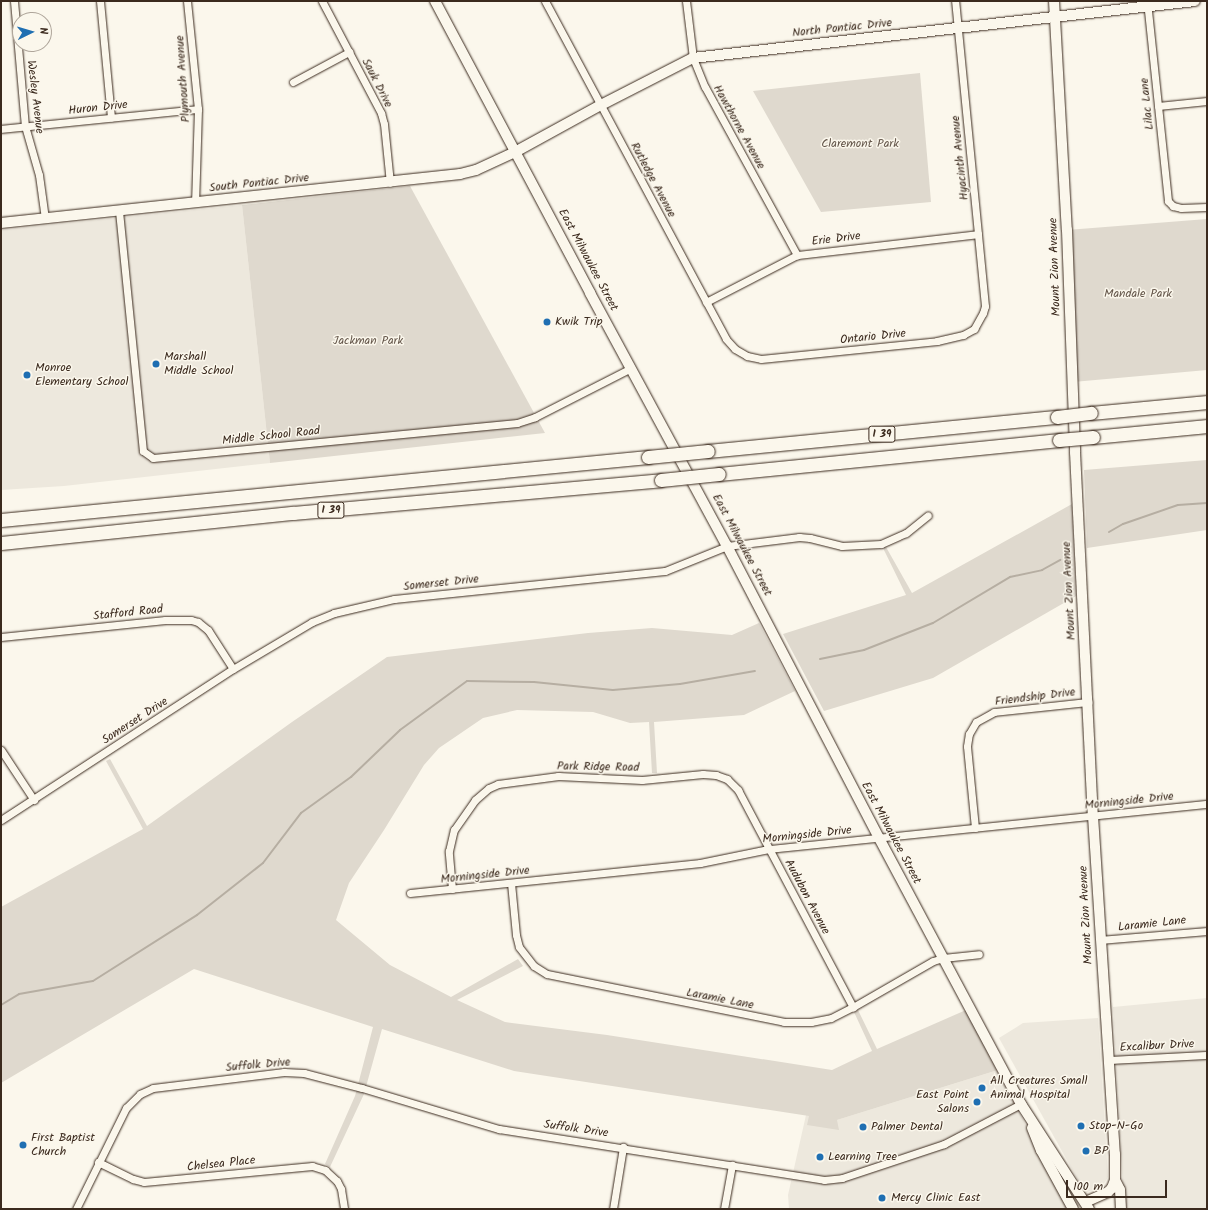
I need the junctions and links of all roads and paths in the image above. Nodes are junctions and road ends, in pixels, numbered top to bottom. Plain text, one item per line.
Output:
1 (14, 1) edge
2 (100, 1) edge
3 (187, 1) edge
4 (322, 1) edge
5 (435, 1) edge
6 (545, 1) edge
7 (686, 1) edge
8 (954, 1) edge
9 (1054, 1) edge
10 (1195, 1) edge
11 (1148, 4) edge
12 (1055, 17) junction
13 (957, 29) junction
14 (349, 52) junction
15 (693, 58) junction
16 (293, 82) dead end
17 (1207, 101) edge
18 (601, 105) junction
19 (1158, 106) junction
20 (198, 109) junction
21 (111, 117) junction
22 (26, 126) junction
23 (1, 129) edge
24 (515, 152) junction
25 (390, 182) junction
26 (195, 203) junction
27 (1207, 206) edge
28 (119, 211) junction
29 (45, 219) junction
30 (1, 223) edge
31 (978, 234) junction
32 (797, 255) junction
33 (706, 302) junction
34 (983, 313) joint
35 (754, 358) joint
36 (631, 368) junction
37 (1207, 402) edge
38 (1207, 426) edge
39 (928, 515) dead end
40 (1, 520) edge
41 (1, 543) edge
42 (727, 546) junction
43 (1, 637) edge
44 (233, 669) junction
45 (1088, 702) junction
46 (1, 750) edge
47 (703, 774) joint
48 (34, 800) junction
49 (1207, 804) edge
50 (1093, 816) junction
51 (1, 820) edge
52 (975, 828) junction
53 (879, 838) junction
54 (769, 849) junction
55 (511, 883) junction
56 (452, 889) junction
57 (410, 893) dead end
58 (1207, 931) edge
59 (1100, 940) junction
60 (979, 954) dead end
61 (943, 958) junction
62 (854, 1007) junction
63 (1207, 1055) edge
64 (1108, 1060) junction
65 (1022, 1104) junction
66 (623, 1147) junction
67 (98, 1162) junction
68 (732, 1165) junction
69 (1115, 1180) junction
70 (1087, 1206) edge
71 (1072, 1208) edge
72 (76, 1209) edge
73 (344, 1209) edge
74 (613, 1209) edge
75 (724, 1209) edge
76 (1121, 1209) edge

1 - 22 street, Wesley Avenue
2 - 21 street
3 - 20 street, Plymouth Avenue
4 - 14 street, Sauk Drive
5 - 24 main road, East Milwaukee Street
6 - 18 street, Rutledge Avenue
7 - 15 street, Hawthorne Avenue
8 - 13 street, Hyacinth Avenue
9 - 12 main road, Mount Zion Avenue
10 - 11 main road, North Pontiac Drive
11 - 12 main road, North Pontiac Drive
11 - 19 street, Lilac Lane
12 - 13 main road, North Pontiac Drive
12 - 45 main road, Mount Zion Avenue
13 - 15 main road, North Pontiac Drive
13 - 31 street, Hyacinth Avenue
14 - 16 street
14 - 25 street, Sauk Drive
15 - 18 main road, North Pontiac Drive
15 - 32 street, Hawthorne Avenue
17 - 19 street
18 - 24 main road, North Pontiac Drive
18 - 33 street, Rutledge Avenue
19 - 27 street, Lilac Lane
20 - 21 street, Huron Drive
20 - 26 street, Plymouth Avenue
21 - 22 street, Huron Drive
22 - 23 street, Huron Drive
22 - 29 street, Wesley Avenue
24 - 25 main road, South Pontiac Drive
24 - 36 main road, East Milwaukee Street
25 - 26 main road, South Pontiac Drive
26 - 28 main road, South Pontiac Drive
28 - 29 main road, South Pontiac Drive
28 - 36 street, Middle School Road
29 - 30 main road, South Pontiac Drive
31 - 32 street, Erie Drive
31 - 34 street, Hyacinth Avenue
32 - 33 street, Erie Drive
33 - 35 street, Rutledge Avenue
34 - 35 street, Ontario Drive
36 - 42 main road, East Milwaukee Street
37 - 40 highway, I 39, bridge
38 - 41 highway, I 39, bridge
39 - 42 street, Somerset Drive
42 - 44 street, Somerset Drive
42 - 53 main road, East Milwaukee Street
43 - 44 street, Stafford Road
44 - 48 street, Somerset Drive
45 - 50 main road, Mount Zion Avenue
45 - 52 street, Friendship Drive
46 - 48 street
47 - 54 street, Audubon Avenue
47 - 56 street, Park Ridge Road
48 - 51 street, Somerset Drive
49 - 50 street, Morningside Drive
50 - 52 street, Morningside Drive
50 - 59 main road, Mount Zion Avenue
52 - 53 street, Morningside Drive
53 - 54 street, Morningside Drive
53 - 61 main road, East Milwaukee Street
54 - 55 street, Morningside Drive
54 - 62 street, Audubon Avenue
55 - 56 street, Morningside Drive
55 - 62 street, Laramie Lane
56 - 57 street, Morningside Drive
58 - 59 street, Laramie Lane
59 - 64 main road, Mount Zion Avenue
60 - 61 street, Laramie Lane
61 - 62 street, Laramie Lane
61 - 65 main road, East Milwaukee Street
63 - 64 street, Excalibur Drive
64 - 69 main road, Mount Zion Avenue
65 - 68 street, Suffolk Drive
65 - 70 main road, East Milwaukee Street
65 - 71 main road, East Milwaukee Street
66 - 67 street, Suffolk Drive
66 - 68 street, Suffolk Drive
66 - 74 street
67 - 72 street, Suffolk Drive
67 - 73 street, Chelsea Place
68 - 75 street
69 - 70 main road
69 - 76 main road, Mount Zion Avenue
70 - 71 street

